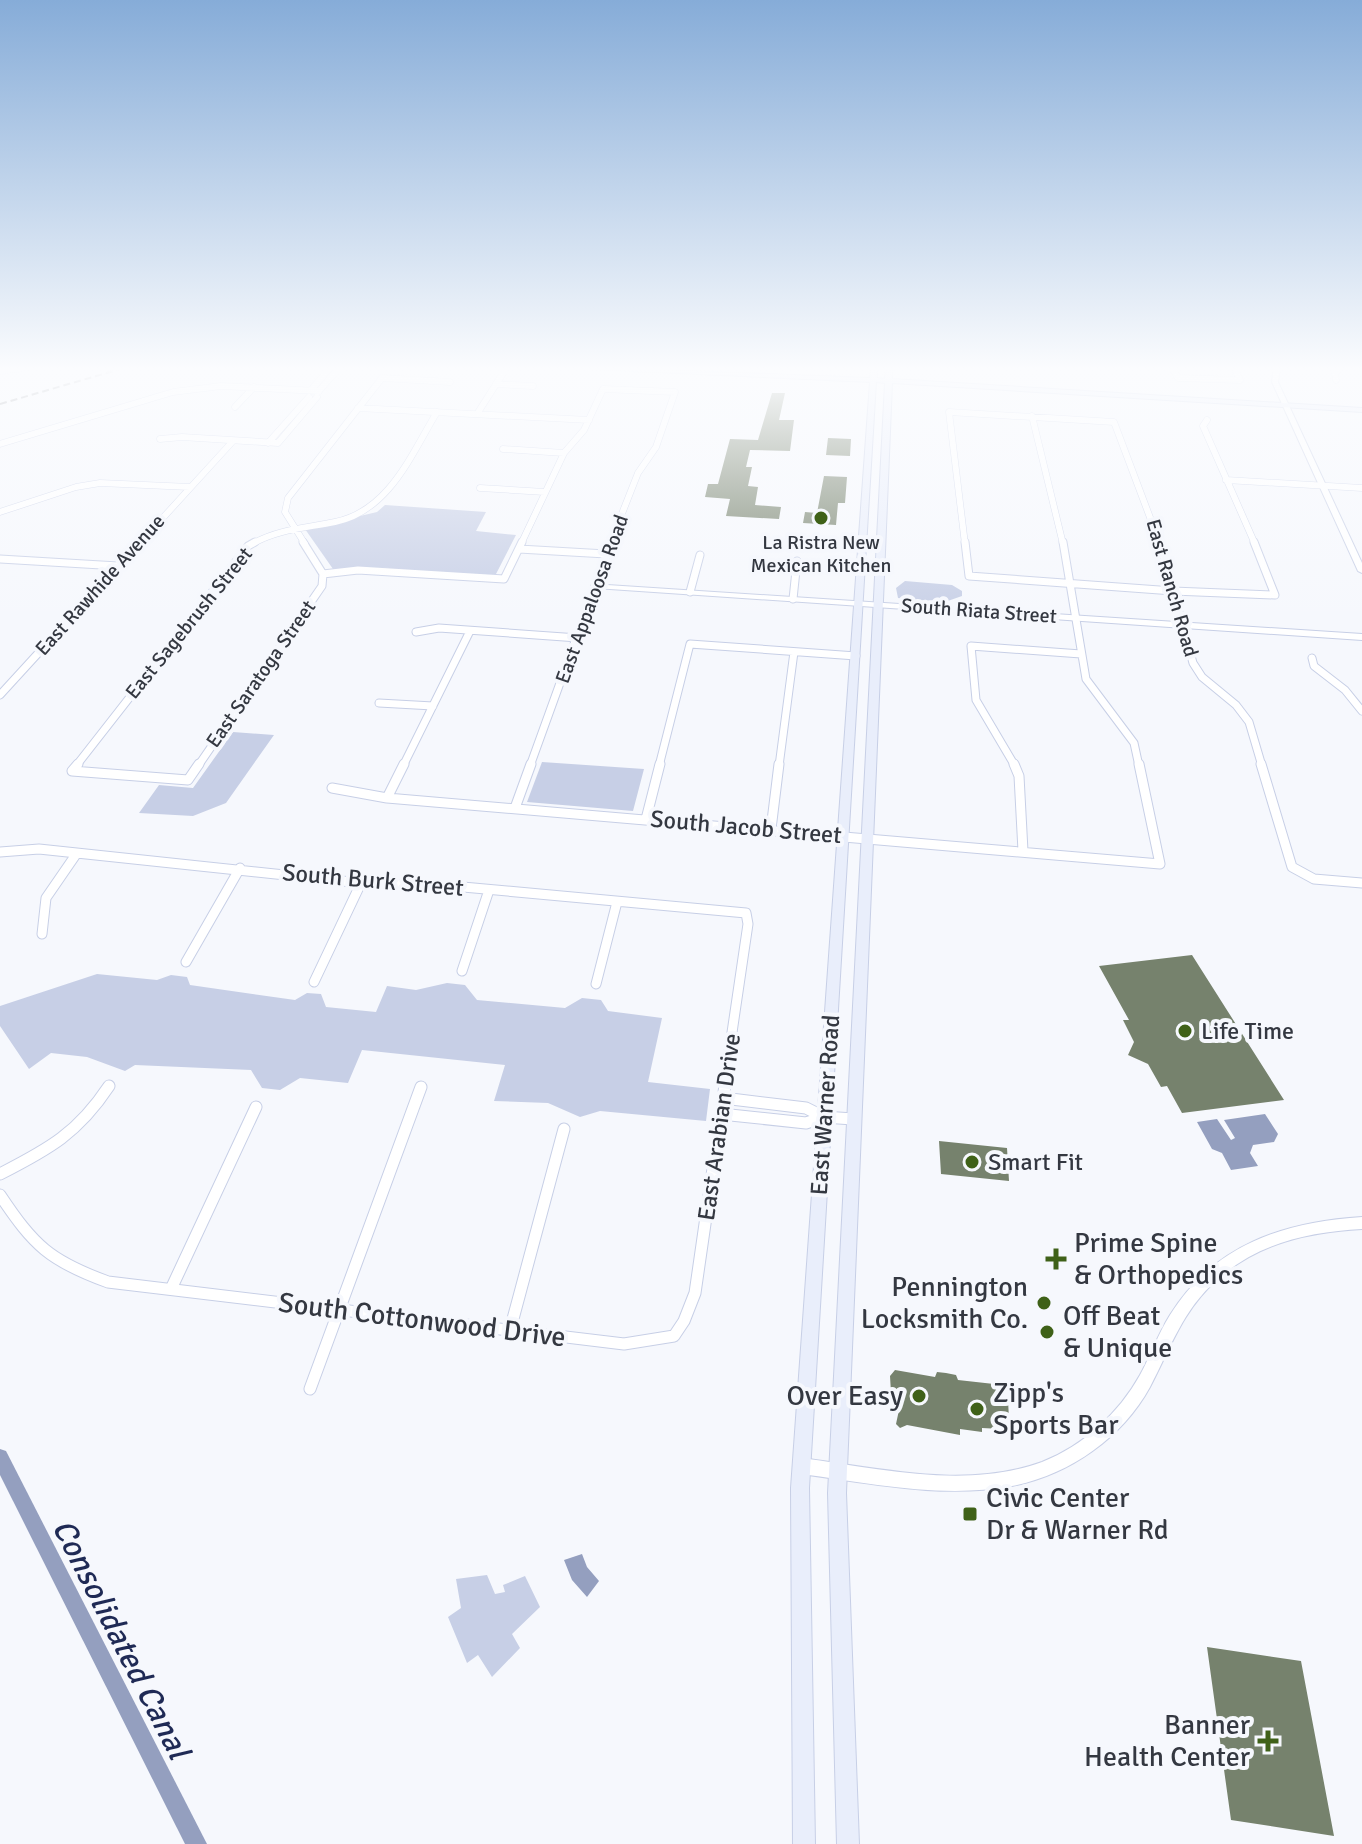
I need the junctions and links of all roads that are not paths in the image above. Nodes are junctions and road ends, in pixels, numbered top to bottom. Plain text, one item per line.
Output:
1 (222, 453) edge
2 (323, 453) edge
3 (410, 453) edge
4 (564, 453) edge
5 (652, 453) edge
6 (869, 453) edge
7 (885, 453) edge
8 (955, 453) edge
9 (1041, 453) edge
10 (1126, 453) edge
11 (1215, 453) edge
12 (1308, 453) edge
13 (868, 463) junction
14 (884, 464) junction
15 (1226, 480) junction
16 (1323, 486) junction
17 (190, 487) junction
18 (480, 488) dead end
19 (1362, 488) edge
20 (545, 492) junction
21 (0, 512) edge
22 (295, 528) junction
23 (519, 549) junction
24 (606, 554) junction
25 (700, 555) dead end
26 (0, 559) edge
27 (797, 561) dead end
28 (118, 566) junction
29 (1362, 571) edge
30 (323, 574) junction
31 (1069, 584) junction
32 (595, 586) junction
33 (1172, 590) junction
34 (690, 592) junction
35 (793, 599) junction
36 (859, 603) junction
37 (878, 605) junction
38 (1075, 618) junction
39 (1183, 625) junction
40 (470, 631) junction
41 (416, 632) dead end
42 (1362, 637) edge
43 (578, 638) junction
44 (794, 652) junction
45 (1081, 654) junction
46 (856, 656) junction
47 (1312, 658) dead end
48 (0, 695) edge
49 (379, 703) dead end
50 (433, 706) junction
51 (1362, 711) edge
52 (188, 780) joint
53 (332, 788) dead end
54 (387, 798) junction
55 (515, 808) junction
56 (646, 819) junction
57 (771, 829) junction
58 (843, 836) junction
59 (866, 838) junction
60 (1023, 851) junction
61 (0, 852) edge
62 (77, 853) junction
63 (240, 868) junction
64 (361, 883) junction
65 (1362, 883) edge
66 (489, 890) junction
67 (617, 902) junction
68 (746, 913) joint
69 (42, 934) dead end
70 (186, 962) dead end
71 (462, 971) dead end
72 (314, 982) dead end
73 (596, 984) dead end
74 (109, 1086) dead end
75 (421, 1087) dead end
76 (723, 1098) junction
77 (256, 1107) dead end
78 (721, 1114) junction
79 (824, 1117) junction
80 (853, 1119) junction
81 (564, 1129) dead end
82 (0, 1174) edge
83 (0, 1195) edge
84 (1362, 1223) edge
85 (171, 1289) junction
86 (338, 1310) junction
87 (510, 1330) junction
88 (674, 1336) joint
89 (310, 1389) dead end
90 (801, 1466) junction
91 (838, 1471) junction
92 (804, 1844) edge
93 (848, 1844) edge

1 - 17 street, East Rawhide Avenue
2 - 22 street
3 - 22 street
4 - 20 street
5 - 24 street, East Appaloosa Road
6 - 13 main road, East Warner Road
7 - 14 main road, East Warner Road
8 - 31 street
9 - 31 street
10 - 33 street, East Ranch Road
11 - 15 street
12 - 16 street
13 - 14 main road
13 - 36 main road, East Warner Road
14 - 37 main road, East Warner Road
15 - 16 street
15 - 33 street
16 - 19 street
16 - 29 street
17 - 21 street
17 - 28 street, East Rawhide Avenue
18 - 20 street
20 - 23 street
22 - 30 street, East Saratoga Street
22 - 52 street, East Sagebrush Street
23 - 24 street
23 - 30 street
24 - 32 street, East Appaloosa Road
25 - 34 street
26 - 28 street
27 - 35 street
28 - 48 street, East Rawhide Avenue
30 - 52 street, East Saratoga Street
31 - 33 street
31 - 38 street
32 - 34 street, South Riata Street
32 - 43 street, East Appaloosa Road
33 - 39 street, East Ranch Road
34 - 35 street, South Riata Street
35 - 36 street, South Riata Street
36 - 37 street, South Riata Street
36 - 46 main road, East Warner Road
37 - 38 street, South Riata Street
37 - 59 main road, East Warner Road
38 - 39 street, South Riata Street
38 - 45 street
39 - 42 street, South Riata Street
39 - 65 street, East Ranch Road
40 - 41 street
40 - 43 street
40 - 50 street
43 - 55 street, East Appaloosa Road
44 - 46 street
44 - 56 street
44 - 57 street
45 - 60 street
45 - 60 street, South Jacob Street
46 - 58 main road, East Warner Road
47 - 51 street
49 - 50 street
50 - 54 street
53 - 54 street, South Jacob Street
54 - 55 street, South Jacob Street
55 - 56 street, South Jacob Street
56 - 57 street, South Jacob Street
57 - 58 street, South Jacob Street
58 - 59 street, South Jacob Street
58 - 79 main road, East Warner Road
59 - 60 street, South Jacob Street
59 - 80 main road, East Warner Road
61 - 62 street, South Burk Street
62 - 63 street, South Burk Street
62 - 69 street
63 - 64 street, South Burk Street
63 - 70 street
64 - 66 street, South Burk Street
64 - 72 street
66 - 67 street, South Burk Street
66 - 71 street
67 - 68 street, South Burk Street
67 - 73 street
68 - 76 street, East Arabian Drive
74 - 82 street
75 - 86 street
76 - 78 street, East Arabian Drive
76 - 79 street
77 - 85 street
78 - 79 street
78 - 88 street, East Arabian Drive
79 - 80 street
79 - 90 main road, East Warner Road
80 - 91 main road, East Warner Road
81 - 87 street
83 - 85 street
84 - 91 street
85 - 86 street, South Cottonwood Drive
86 - 87 street, South Cottonwood Drive
86 - 89 street
87 - 88 street, South Cottonwood Drive
90 - 91 street
90 - 92 main road, East Warner Road
91 - 93 main road, East Warner Road

